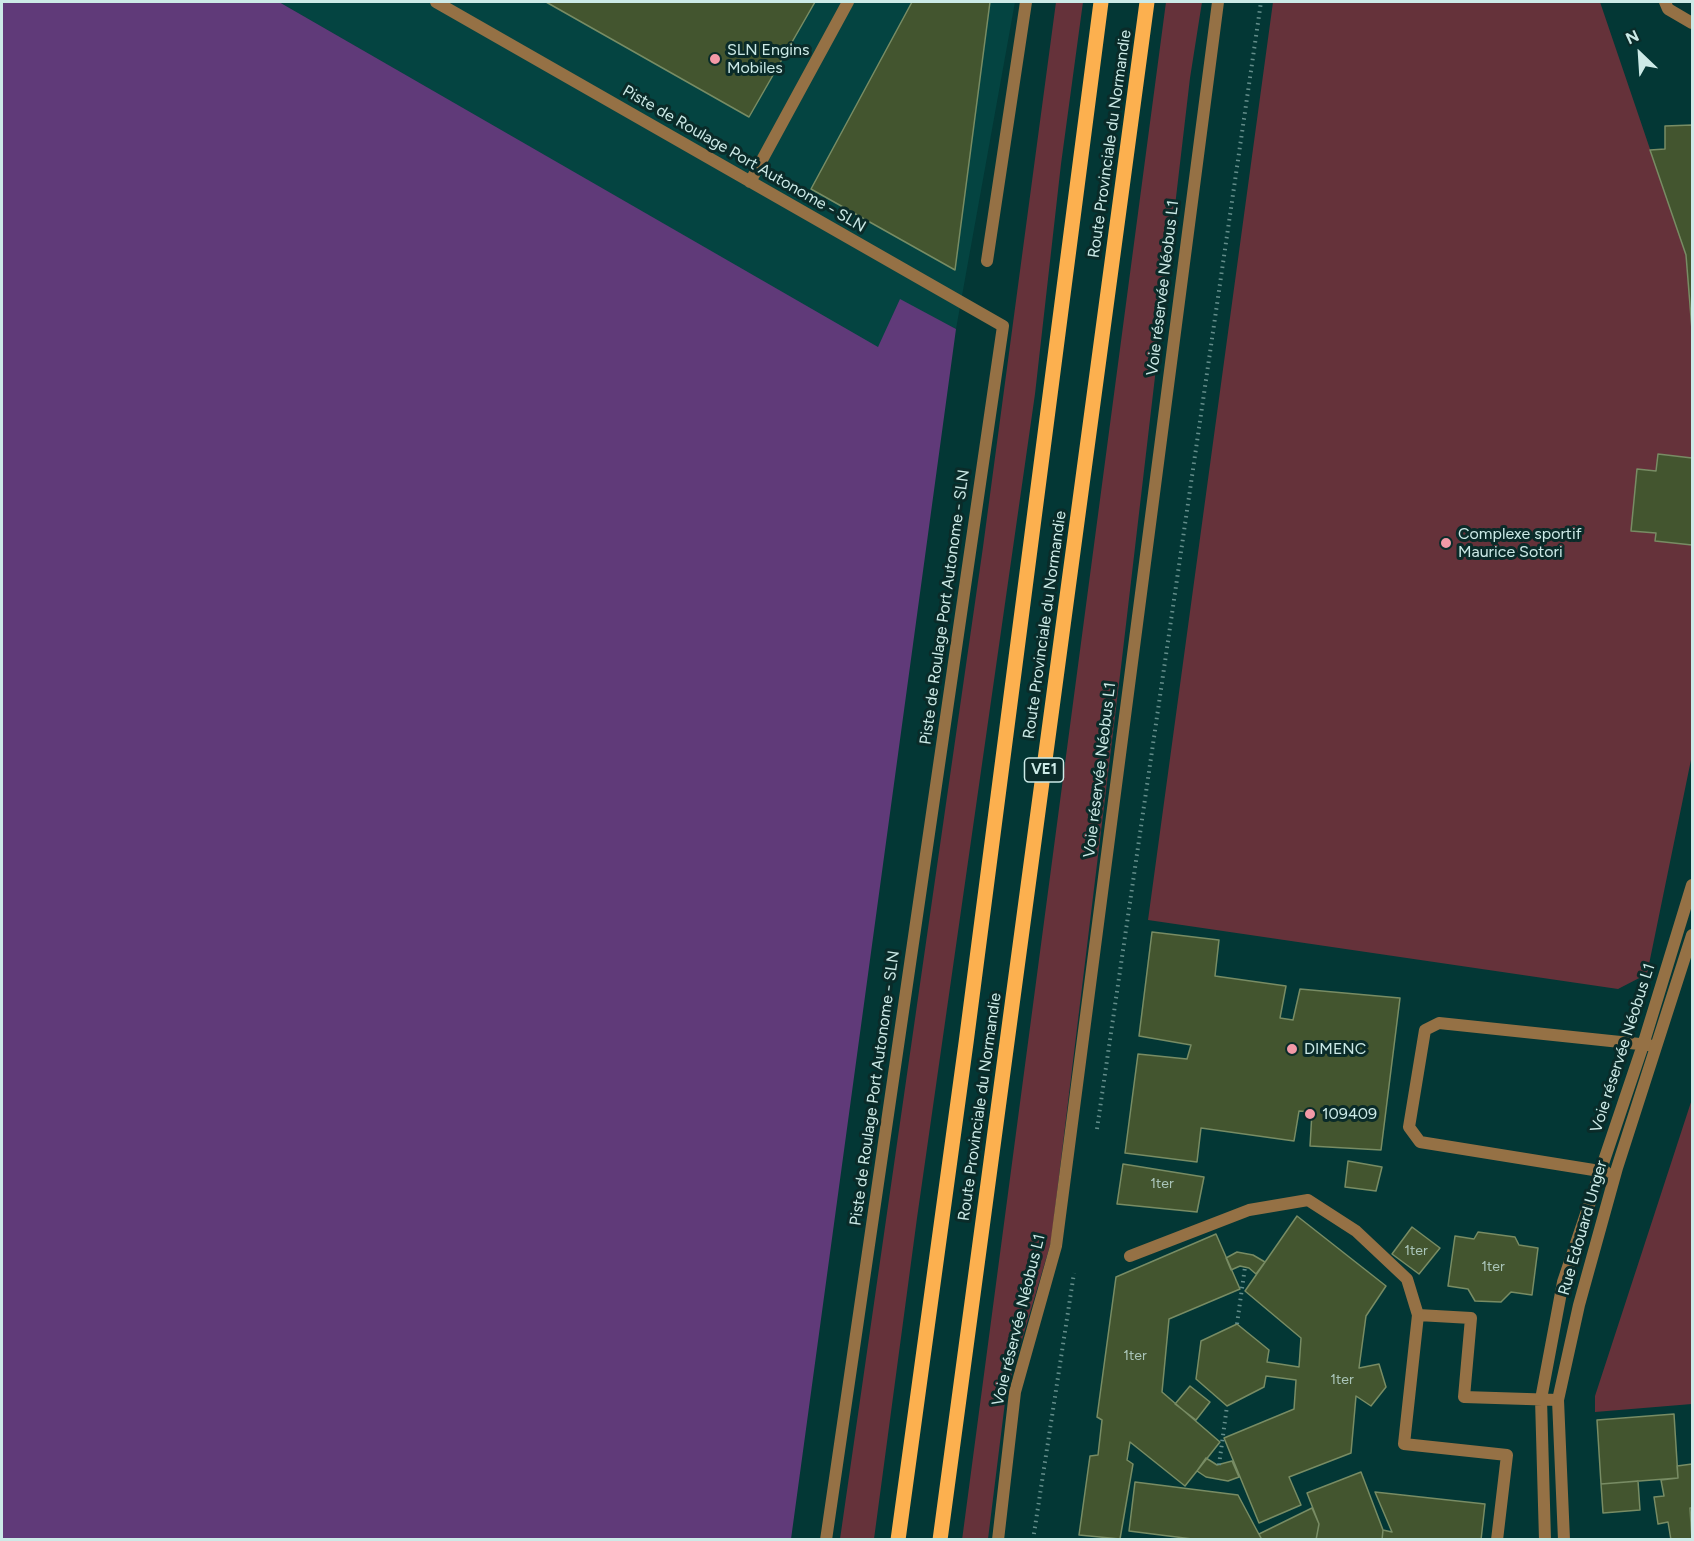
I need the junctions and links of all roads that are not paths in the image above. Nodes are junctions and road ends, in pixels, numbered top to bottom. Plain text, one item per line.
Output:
1 (436, 2) edge
2 (848, 2) edge
3 (1026, 2) edge
4 (1101, 2) edge
5 (1147, 2) edge
6 (1218, 2) edge
7 (1665, 2) edge
8 (1692, 23) edge
9 (750, 182) junction
10 (987, 261) dead end
11 (1692, 885) edge
12 (1692, 935) edge
13 (1643, 1045) junction
14 (1656, 1046) junction
15 (1600, 1171) junction
16 (1615, 1174) junction
17 (1130, 1256) dead end
18 (1418, 1315) junction
19 (1541, 1399) junction
20 (1558, 1400) junction
21 (826, 1539) edge
22 (897, 1539) edge
23 (940, 1539) edge
24 (998, 1539) edge
25 (1497, 1539) edge
26 (1545, 1539) edge
27 (1564, 1539) edge

1 - 9 street, Piste de Roulage Port Autonome - SLN
2 - 9 street
3 - 10 street
4 - 22 main road, Route Provinciale du Normandie / VE1
5 - 23 main road, Route Provinciale du Normandie / VE1
6 - 24 street, Voie réservée Néobus L1
7 - 8 street
9 - 21 street, Piste de Roulage Port Autonome - SLN
11 - 13 street, Voie réservée Néobus L1
12 - 14 street, Rue Edouard Unger
13 - 14 street
13 - 15 street, Voie réservée Néobus L1
13 - 15 street
14 - 16 street, Rue Edouard Unger
15 - 16 street
15 - 19 street, Voie réservée Néobus L1
16 - 20 street, Rue Edouard Unger
17 - 18 street
18 - 19 street
18 - 25 street
19 - 20 street
19 - 26 street, Voie réservée Néobus L1
20 - 27 street, Rue Edouard Unger

